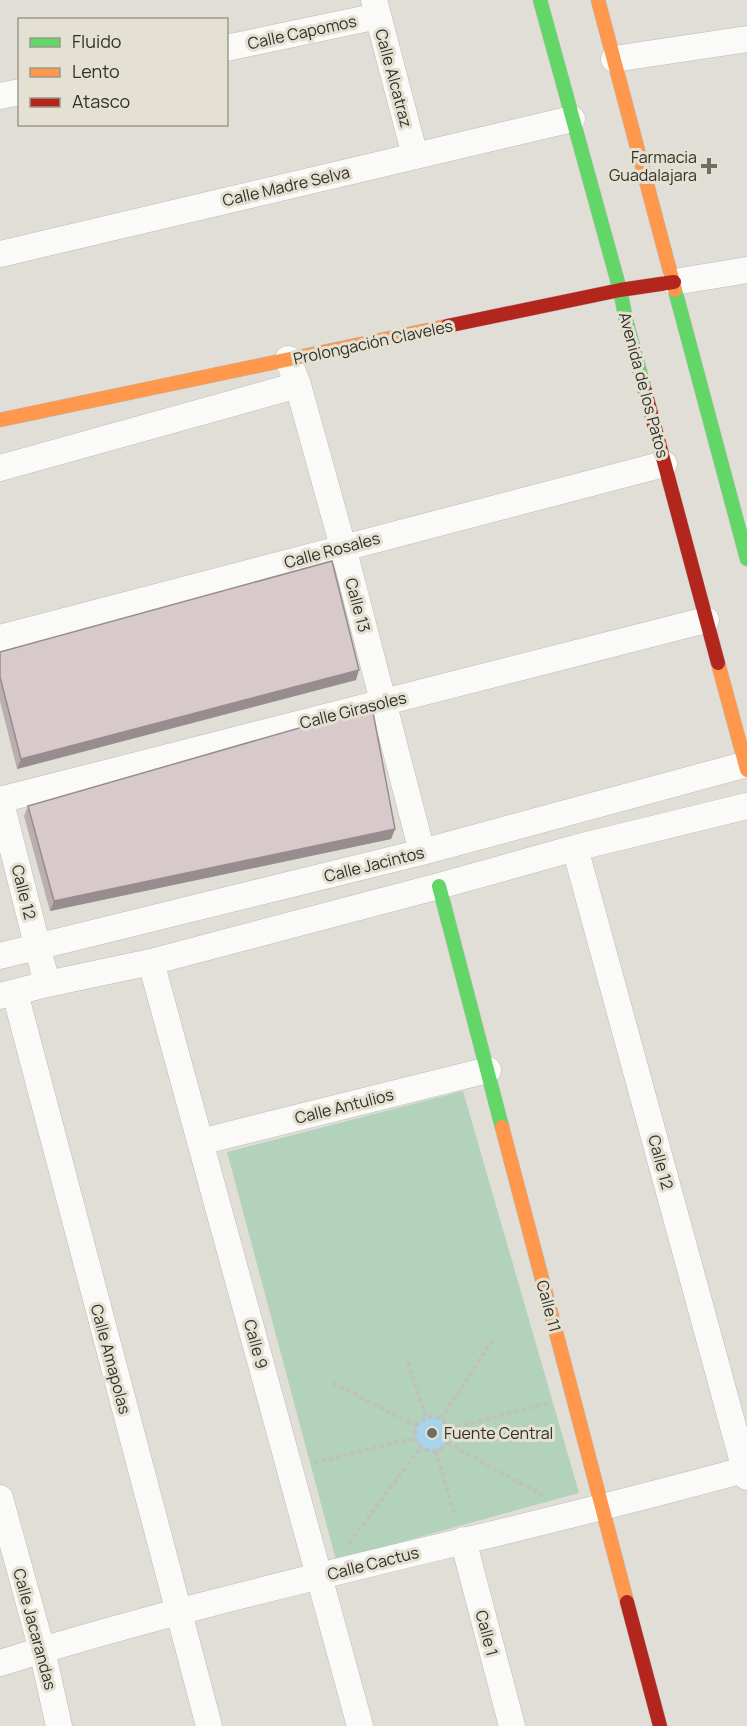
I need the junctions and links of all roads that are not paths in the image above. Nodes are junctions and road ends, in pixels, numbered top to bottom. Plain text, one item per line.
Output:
1 (541, 0) edge
2 (598, 0) edge
3 (376, 8) edge
4 (747, 39) edge
5 (228, 47) edge
6 (614, 59) junction
7 (18, 92) edge
8 (0, 96) edge
9 (572, 119) junction
10 (415, 156) junction
11 (0, 254) edge
12 (747, 270) edge
13 (674, 282) junction
14 (620, 290) junction
15 (288, 359) junction
16 (298, 385) junction
17 (0, 420) edge
18 (664, 464) junction
19 (0, 468) edge
20 (343, 548) junction
21 (747, 559) edge
22 (706, 620) junction
23 (0, 638) edge
24 (383, 702) junction
25 (747, 766) edge
26 (0, 800) edge
27 (747, 806) edge
28 (575, 848) junction
29 (422, 852) junction
30 (439, 886) junction
31 (38, 946) junction
32 (0, 956) edge
33 (151, 962) junction
34 (47, 984) junction
35 (8, 995) edge
36 (488, 1070) junction
37 (200, 1142) junction
38 (746, 1472) edge
39 (0, 1498) edge
40 (602, 1507) junction
41 (461, 1533) junction
42 (319, 1576) junction
43 (178, 1612) junction
44 (42, 1650) junction
45 (0, 1664) edge
46 (59, 1726) edge
47 (209, 1726) edge
48 (360, 1726) edge
49 (512, 1726) edge
50 (660, 1726) edge

1 - 9 street, Avenida de los Patos
2 - 6 street
3 - 5 street, Calle Capomos
3 - 10 street, Calle Alcatraz
4 - 6 street
6 - 13 street
7 - 8 street
9 - 10 street, Calle Madre Selva
9 - 14 street, Avenida de los Patos
10 - 11 street, Calle Madre Selva
12 - 13 street, Prolongación Claveles
13 - 14 street, Prolongación Claveles
13 - 21 street
14 - 15 street, Prolongación Claveles
14 - 18 street, Avenida de los Patos
15 - 16 street, Calle 13
15 - 17 street, Prolongación Claveles
16 - 19 street
16 - 20 street, Calle 13
18 - 20 street, Calle Rosales
18 - 22 street, Avenida de los Patos
20 - 23 street, Calle Rosales
20 - 24 street, Calle 13
22 - 24 street, Calle Girasoles
22 - 25 street, Avenida de los Patos
24 - 26 street, Calle Girasoles
24 - 29 street, Calle 13
25 - 29 street, Calle Jacintos
26 - 31 street, Calle 12
27 - 28 street
28 - 30 street
28 - 38 street, Calle 12
29 - 31 street, Calle Jacintos
30 - 33 street
30 - 36 street, Calle 11
31 - 32 street, Calle Jacintos
31 - 34 street, Calle 12
33 - 34 street
33 - 37 street, Calle 9
34 - 35 street
35 - 43 street, Calle Amapolas
36 - 37 street, Calle Antulios
36 - 40 street, Calle 11
37 - 42 street, Calle 9
38 - 40 street, Calle Cactus
39 - 44 street, Calle Jacarandas
40 - 41 street, Calle Cactus
40 - 50 street, Calle 11
41 - 42 street, Calle Cactus
41 - 49 street, Calle 1
42 - 43 street, Calle Cactus
42 - 48 street, Calle 9
43 - 44 street, Calle Cactus
43 - 47 street, Calle Amapolas
44 - 45 street, Calle Cactus
44 - 46 street, Calle Jacarandas

